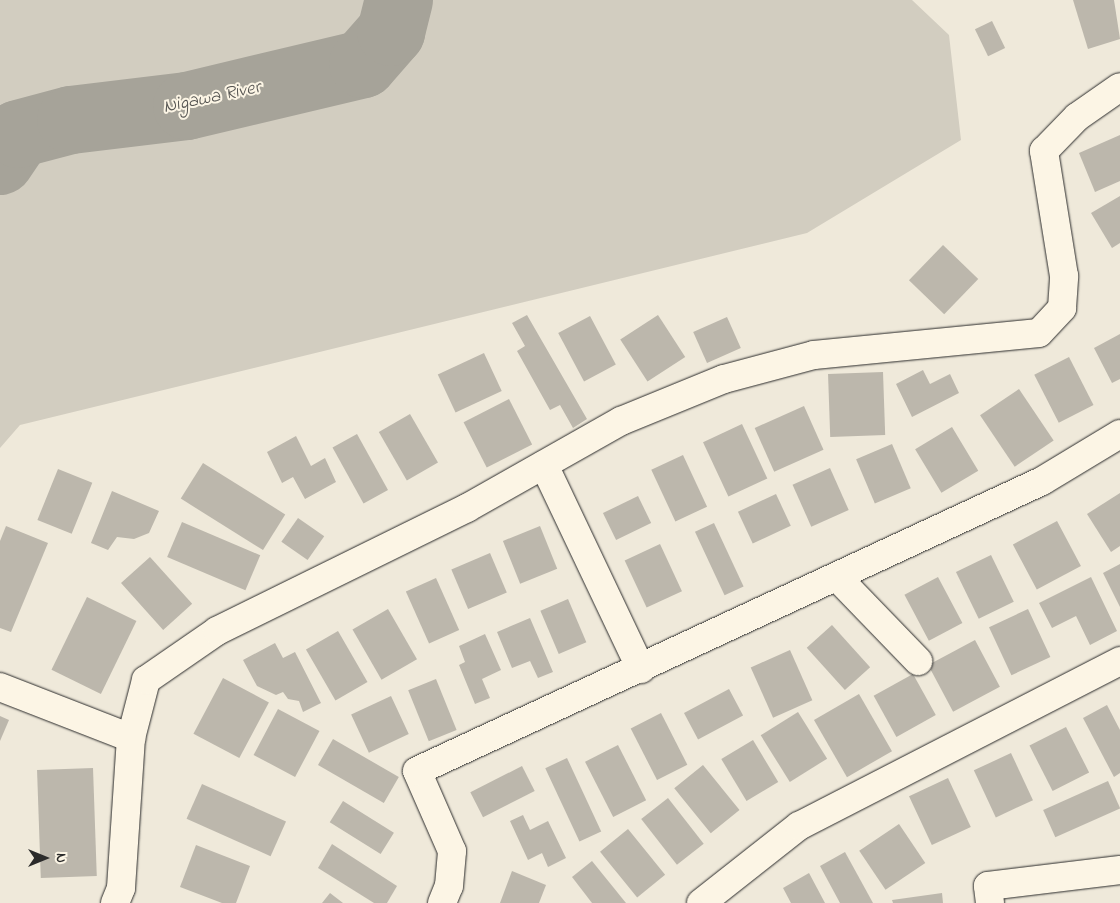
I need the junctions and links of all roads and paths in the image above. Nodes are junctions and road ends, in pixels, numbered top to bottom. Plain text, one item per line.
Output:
1 (1120, 87) edge
2 (1120, 434) edge
3 (544, 465) junction
4 (837, 577) junction
5 (918, 661) dead end
6 (1120, 661) edge
7 (641, 669) junction
8 (0, 687) edge
9 (131, 738) junction
10 (1120, 870) edge
11 (115, 903) edge
12 (442, 903) edge
13 (701, 903) edge
14 (990, 903) edge

1 - 3 street
2 - 4 street
3 - 7 street
3 - 9 street
4 - 5 street
4 - 7 street
6 - 13 street
7 - 12 street
8 - 9 street
9 - 11 street
10 - 14 street

